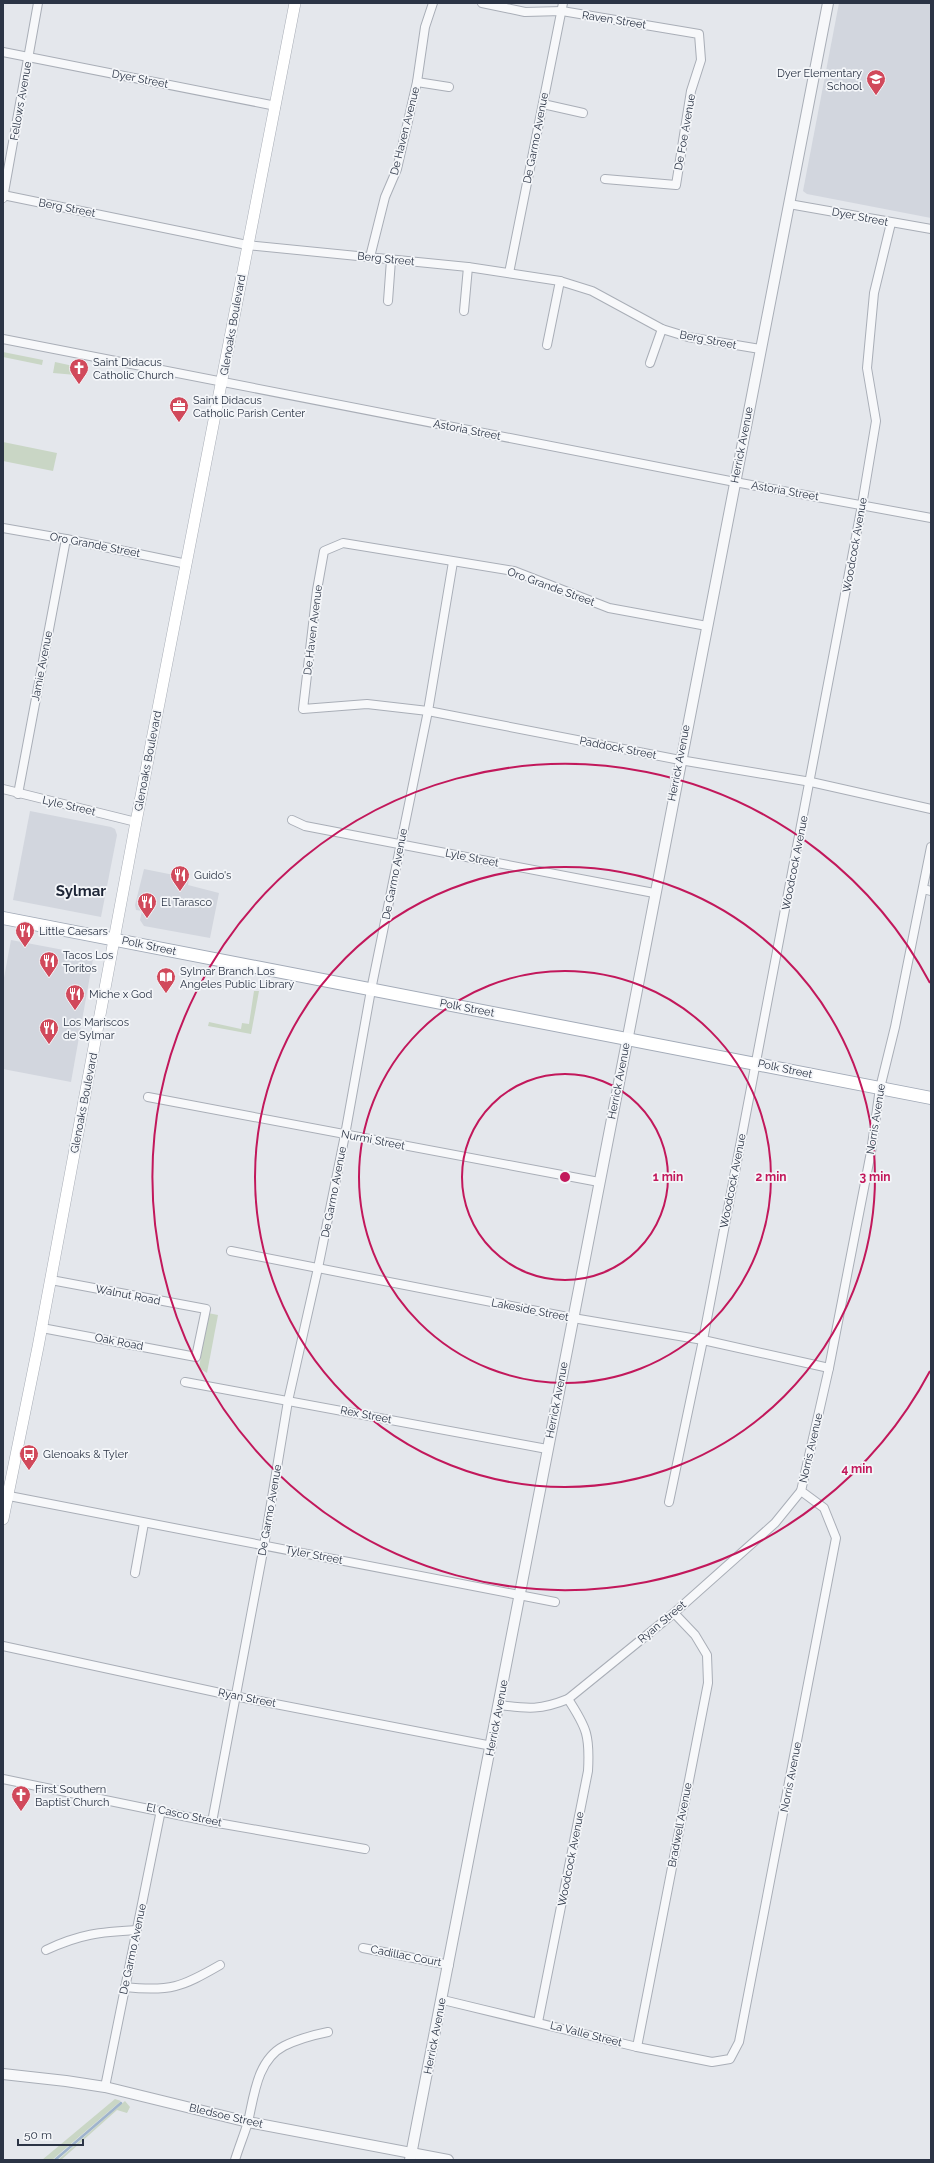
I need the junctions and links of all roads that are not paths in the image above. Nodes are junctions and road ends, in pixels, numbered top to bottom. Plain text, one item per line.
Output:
1 (38, 3) edge
2 (295, 3) edge
3 (433, 3) edge
4 (482, 3) edge
5 (828, 3) edge
6 (562, 7) edge
7 (699, 34) joint
8 (3, 52) edge
9 (29, 57) junction
10 (417, 82) junction
11 (449, 87) dead end
12 (543, 104) junction
13 (276, 106) junction
14 (583, 113) dead end
15 (605, 179) dead end
16 (3, 196) edge
17 (789, 204) junction
18 (891, 223) junction
19 (931, 229) edge
20 (247, 245) junction
21 (370, 256) junction
22 (391, 260) junction
23 (468, 267) junction
24 (510, 273) junction
25 (560, 281) junction
26 (388, 301) dead end
27 (464, 311) dead end
28 (662, 329) junction
29 (3, 339) edge
30 (547, 345) dead end
31 (760, 349) junction
32 (650, 363) dead end
33 (223, 381) junction
34 (735, 482) junction
35 (862, 506) junction
36 (931, 518) edge
37 (3, 528) edge
38 (66, 539) junction
39 (324, 551) joint
40 (453, 562) junction
41 (187, 564) junction
42 (707, 626) junction
43 (303, 709) joint
44 (428, 711) junction
45 (680, 760) junction
46 (811, 782) junction
47 (3, 789) edge
48 (18, 794) junction
49 (931, 809) edge
50 (292, 820) dead end
51 (136, 822) junction
52 (402, 844) junction
53 (931, 847) edge
54 (927, 890) edge
55 (654, 893) junction
56 (3, 918) edge
57 (115, 938) junction
58 (371, 990) junction
59 (628, 1038) junction
60 (756, 1063) junction
61 (880, 1088) junction
62 (148, 1097) dead end
63 (931, 1098) edge
64 (346, 1134) junction
65 (598, 1182) junction
66 (231, 1251) dead end
67 (318, 1268) junction
68 (51, 1280) junction
69 (573, 1318) junction
70 (42, 1328) junction
71 (703, 1340) junction
72 (196, 1357) joint
73 (829, 1368) junction
74 (185, 1382) dead end
75 (288, 1401) junction
76 (547, 1449) junction
77 (801, 1490) junction
78 (5, 1496) edge
79 (669, 1502) dead end
80 (3, 1518) edge
81 (144, 1523) junction
82 (264, 1546) junction
83 (135, 1573) dead end
84 (521, 1595) junction
85 (555, 1602) dead end
86 (674, 1613) junction
87 (3, 1646) edge
88 (234, 1696) junction
89 (568, 1699) junction
90 (500, 1705) junction
91 (492, 1746) junction
92 (3, 1779) edge
93 (161, 1810) junction
94 (212, 1822) junction
95 (365, 1849) dead end
96 (137, 1930) junction
97 (363, 1948) dead end
98 (46, 1950) dead end
99 (220, 1965) dead end
100 (450, 1965) junction
101 (125, 1987) junction
102 (443, 2000) junction
103 (538, 2022) junction
104 (328, 2032) dead end
105 (637, 2047) junction
106 (730, 2059) joint
107 (3, 2074) edge
108 (105, 2087) junction
109 (248, 2122) junction
110 (411, 2156) edge
111 (234, 2160) edge
112 (448, 2160) edge

1 - 9 street, Fellows Avenue
2 - 13 main road, Glenoaks Boulevard
3 - 10 street, De Haven Avenue
4 - 6 street, Raven Street
5 - 17 street, Herrick Avenue
6 - 7 street, Raven Street
6 - 12 street, De Garmo Avenue
7 - 15 street, De Foe Avenue
8 - 9 street, Dyer Street
9 - 13 street, Dyer Street
9 - 16 street, Fellows Avenue
10 - 11 street
10 - 21 street, De Haven Avenue
12 - 14 street
12 - 24 street, De Garmo Avenue
13 - 20 main road, Glenoaks Boulevard
16 - 20 street, Berg Street
17 - 18 street, Dyer Street
17 - 31 street, Herrick Avenue
18 - 19 street, Dyer Street
18 - 35 street, Woodcock Avenue
20 - 21 street, Berg Street
20 - 33 main road, Glenoaks Boulevard
21 - 22 street, Berg Street
22 - 23 street, Berg Street
22 - 26 street
23 - 24 street, Berg Street
23 - 27 street
24 - 25 street, Berg Street
25 - 28 street, Berg Street
25 - 30 street
28 - 31 street, Berg Street
28 - 32 street
29 - 33 street, Astoria Street
31 - 34 street, Herrick Avenue
33 - 34 street, Astoria Street
33 - 41 main road, Glenoaks Boulevard
34 - 35 street, Astoria Street
34 - 42 street, Herrick Avenue
35 - 36 street, Astoria Street
35 - 46 street, Woodcock Avenue
37 - 38 street, Oro Grande Street
38 - 41 street, Oro Grande Street
38 - 48 street, Jamie Avenue
39 - 40 street, Oro Grande Street
39 - 43 street, De Haven Avenue
40 - 42 street, Oro Grande Street
40 - 44 street, De Garmo Avenue
41 - 51 main road, Glenoaks Boulevard
42 - 45 street, Herrick Avenue
43 - 44 street, Paddock Street
44 - 45 street, Paddock Street
44 - 52 street, De Garmo Avenue
45 - 46 street, Paddock Street
45 - 55 street, Herrick Avenue
46 - 49 street, Paddock Street
46 - 60 street, Woodcock Avenue
47 - 48 street, Lyle Street
48 - 51 street, Lyle Street
50 - 52 street, Lyle Street
51 - 57 main road, Glenoaks Boulevard
52 - 55 street, Lyle Street
52 - 58 street, De Garmo Avenue
53 - 54 street, Norris Avenue
54 - 61 street, Norris Avenue
55 - 59 street, Herrick Avenue
56 - 57 main road, Polk Street
57 - 58 main road, Polk Street
57 - 68 main road, Glenoaks Boulevard
58 - 59 main road, Polk Street
58 - 64 street, De Garmo Avenue
59 - 60 main road, Polk Street
59 - 65 street, Herrick Avenue
60 - 61 main road, Polk Street
60 - 71 street, Woodcock Avenue
61 - 63 main road, Polk Street
61 - 73 street, Norris Avenue
62 - 64 street, Nurmi Street
64 - 65 street, Nurmi Street
64 - 67 street, De Garmo Avenue
65 - 69 street, Herrick Avenue
66 - 67 street, Lakeside Street
67 - 69 street, Lakeside Street
67 - 75 street, De Garmo Avenue
68 - 70 main road, Glenoaks Boulevard
68 - 72 street, Walnut Road
69 - 71 street, Lakeside Street
69 - 76 street, Herrick Avenue
70 - 72 street, Oak Road
70 - 78 main road, Glenoaks Boulevard
71 - 73 street, Lakeside Street
71 - 79 street, Woodcock Avenue
73 - 77 street, Norris Avenue
74 - 75 street, Rex Street
75 - 76 street, Rex Street
75 - 82 street, De Garmo Avenue
76 - 84 street, Herrick Avenue
77 - 86 street, Ryan Street
77 - 106 street, Norris Avenue
78 - 80 main road, Glenoaks Boulevard
78 - 81 street, Tyler Street
81 - 82 street, Tyler Street
81 - 83 street
82 - 84 street, Tyler Street
82 - 88 street, De Garmo Avenue
84 - 85 street, Tyler Street
84 - 90 street, Herrick Avenue
86 - 89 street, Ryan Street
86 - 105 street, Bradwell Avenue
87 - 88 street, Ryan Street
88 - 91 street, Ryan Street
88 - 94 street, De Garmo Avenue
89 - 90 street, Ryan Street
89 - 103 street, Woodcock Avenue
90 - 91 street, Herrick Avenue
91 - 100 street, Herrick Avenue
92 - 93 street, El Casco Street
93 - 94 street, El Casco Street
93 - 96 street, De Garmo Avenue
94 - 95 street, El Casco Street
96 - 98 street
96 - 101 street, De Garmo Avenue
97 - 100 street, Cadillac Court
99 - 101 street
100 - 102 street, Herrick Avenue
101 - 108 street, De Garmo Avenue
102 - 103 street, La Valle Street
102 - 110 street, Herrick Avenue
103 - 105 street, La Valle Street
104 - 109 street
105 - 106 street, La Valle Street
107 - 108 street, Bledsoe Street
108 - 109 street, Bledsoe Street
109 - 110 street, Bledsoe Street
109 - 111 street
110 - 112 street, Bledsoe Street

